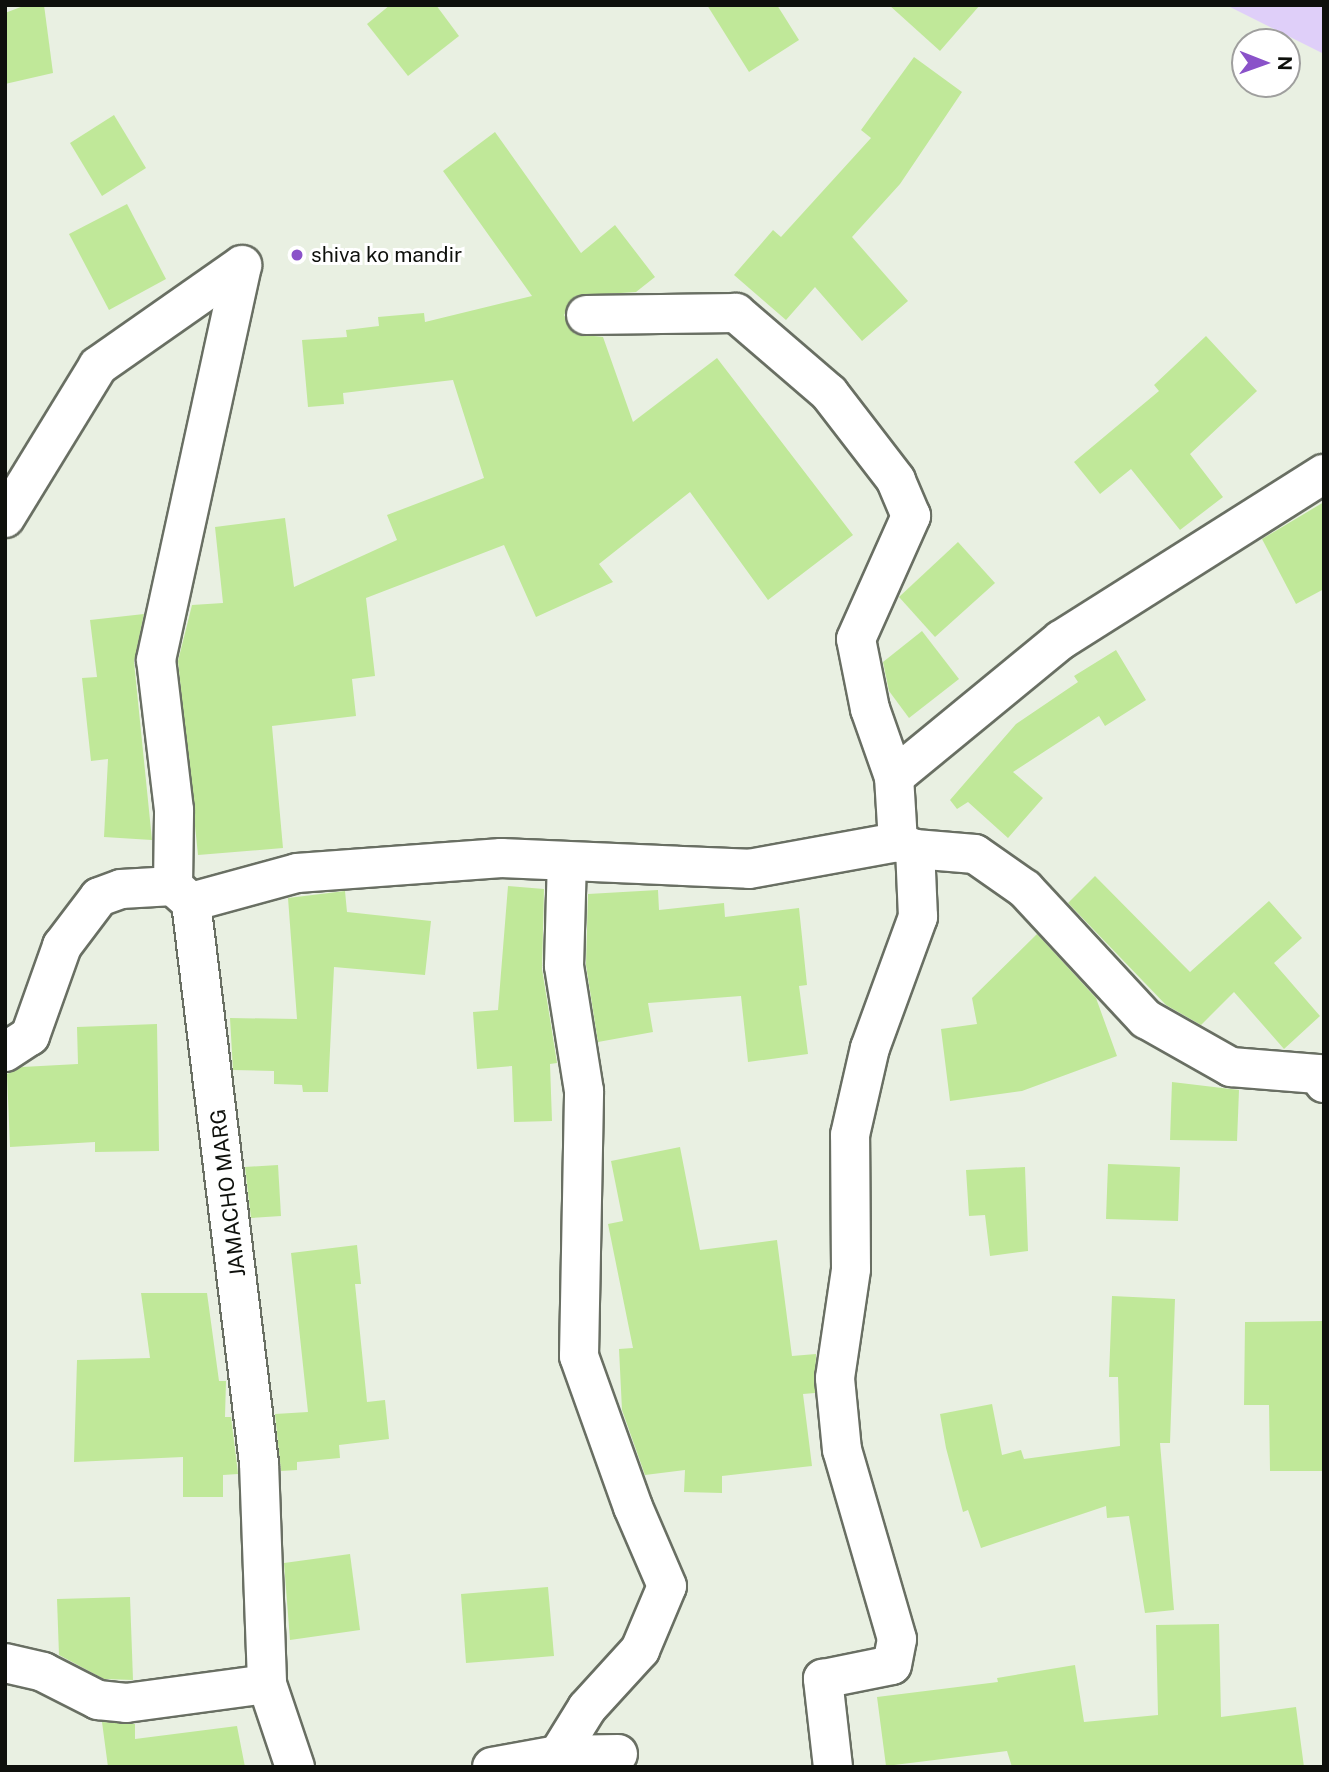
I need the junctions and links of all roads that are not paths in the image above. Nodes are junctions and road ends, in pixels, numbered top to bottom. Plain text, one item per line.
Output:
1 (586, 315) dead end
2 (1324, 474) edge
3 (5, 518) edge
4 (894, 777) junction
5 (906, 845) junction
6 (567, 861) junction
7 (182, 894) junction
8 (5, 1052) edge
9 (1322, 1068) edge
10 (5, 1663) edge
11 (267, 1684) junction
12 (618, 1754) dead end
13 (558, 1755) junction
14 (295, 1767) edge
15 (492, 1767) edge
16 (833, 1767) edge

1 - 4 street
2 - 4 street
3 - 7 street, JAMACHO MARG
4 - 5 street
5 - 6 street
5 - 9 street
5 - 16 street
6 - 7 street
6 - 13 street
7 - 8 street
7 - 11 street, JAMACHO MARG
10 - 11 street
11 - 14 street, JAMACHO MARG
12 - 13 street
13 - 15 street

